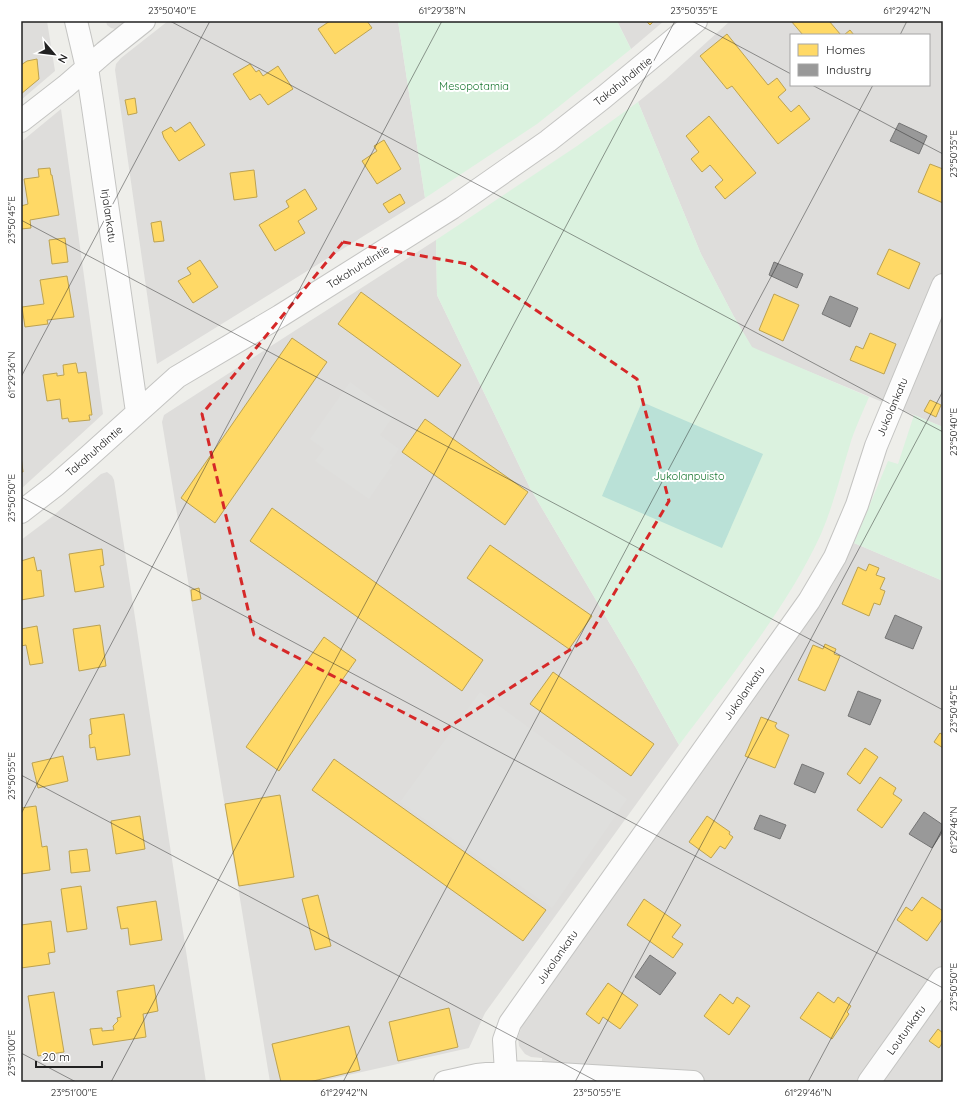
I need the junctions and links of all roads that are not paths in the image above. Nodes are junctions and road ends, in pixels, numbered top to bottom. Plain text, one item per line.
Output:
1 (76, 21) edge
2 (144, 21) edge
3 (696, 21) edge
4 (87, 68) junction
5 (21, 121) edge
6 (943, 286) edge
7 (137, 412) junction
8 (21, 512) edge
9 (943, 978) edge
10 (506, 1072) junction
11 (445, 1082) edge
12 (693, 1082) edge
13 (869, 1082) edge

1 - 4 street, Irjalankatu
2 - 4 street
3 - 7 street, Takahuhdintie
4 - 5 street
4 - 7 street, Irjalankatu
6 - 10 street, Jukolankatu
7 - 8 street, Takahuhdintie
9 - 13 street, Loutunkatu
10 - 11 street
10 - 12 street

